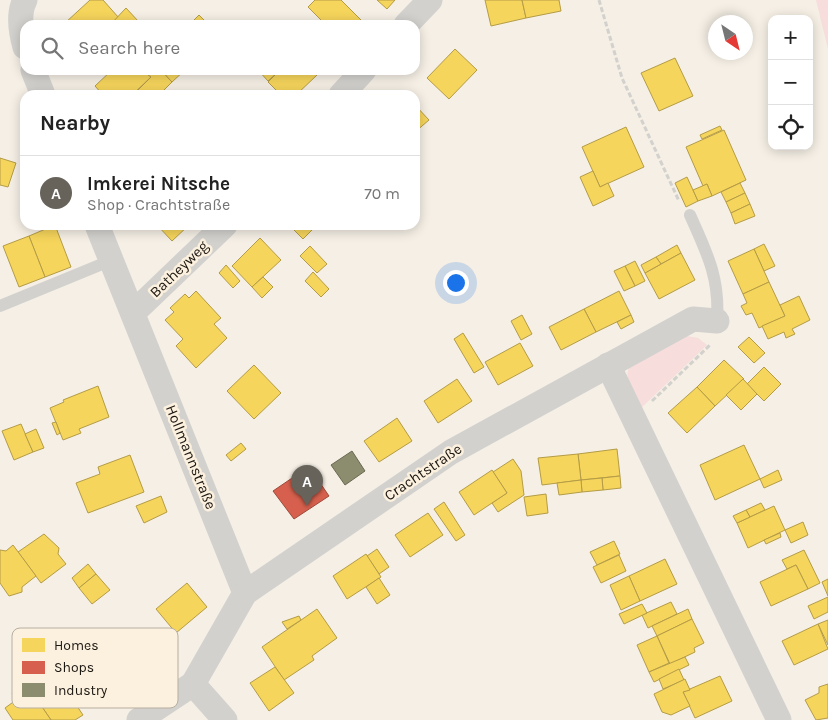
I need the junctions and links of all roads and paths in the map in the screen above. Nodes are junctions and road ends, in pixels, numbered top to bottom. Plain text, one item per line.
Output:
1 (25, 0) edge
2 (430, 0) edge
3 (599, 0) edge
4 (22, 20) edge
5 (411, 20) edge
6 (35, 75) edge
7 (359, 75) edge
8 (41, 90) edge
9 (346, 90) edge
10 (690, 215) joint
11 (99, 230) edge
12 (220, 230) edge
13 (112, 260) junction
14 (0, 306) edge
15 (133, 313) junction
16 (717, 321) junction
17 (608, 365) junction
18 (634, 419) junction
19 (245, 593) junction
20 (193, 684) junction
21 (178, 694) edge
22 (157, 708) edge
23 (139, 720) edge
24 (225, 720) edge
25 (778, 720) edge

1 - 4 street
2 - 5 street
3 - 10 path
6 - 8 street
7 - 9 street
10 - 16 lane
11 - 13 street, Hollmannstraße
12 - 15 street, Batheyweg
13 - 14 lane
13 - 15 street, Hollmannstraße
15 - 19 street, Hollmannstraße
16 - 17 street, Crachtstraße
16 - 18 path
17 - 18 street
17 - 19 street, Crachtstraße
18 - 25 street
19 - 20 street
20 - 21 street
20 - 24 street
22 - 23 street

